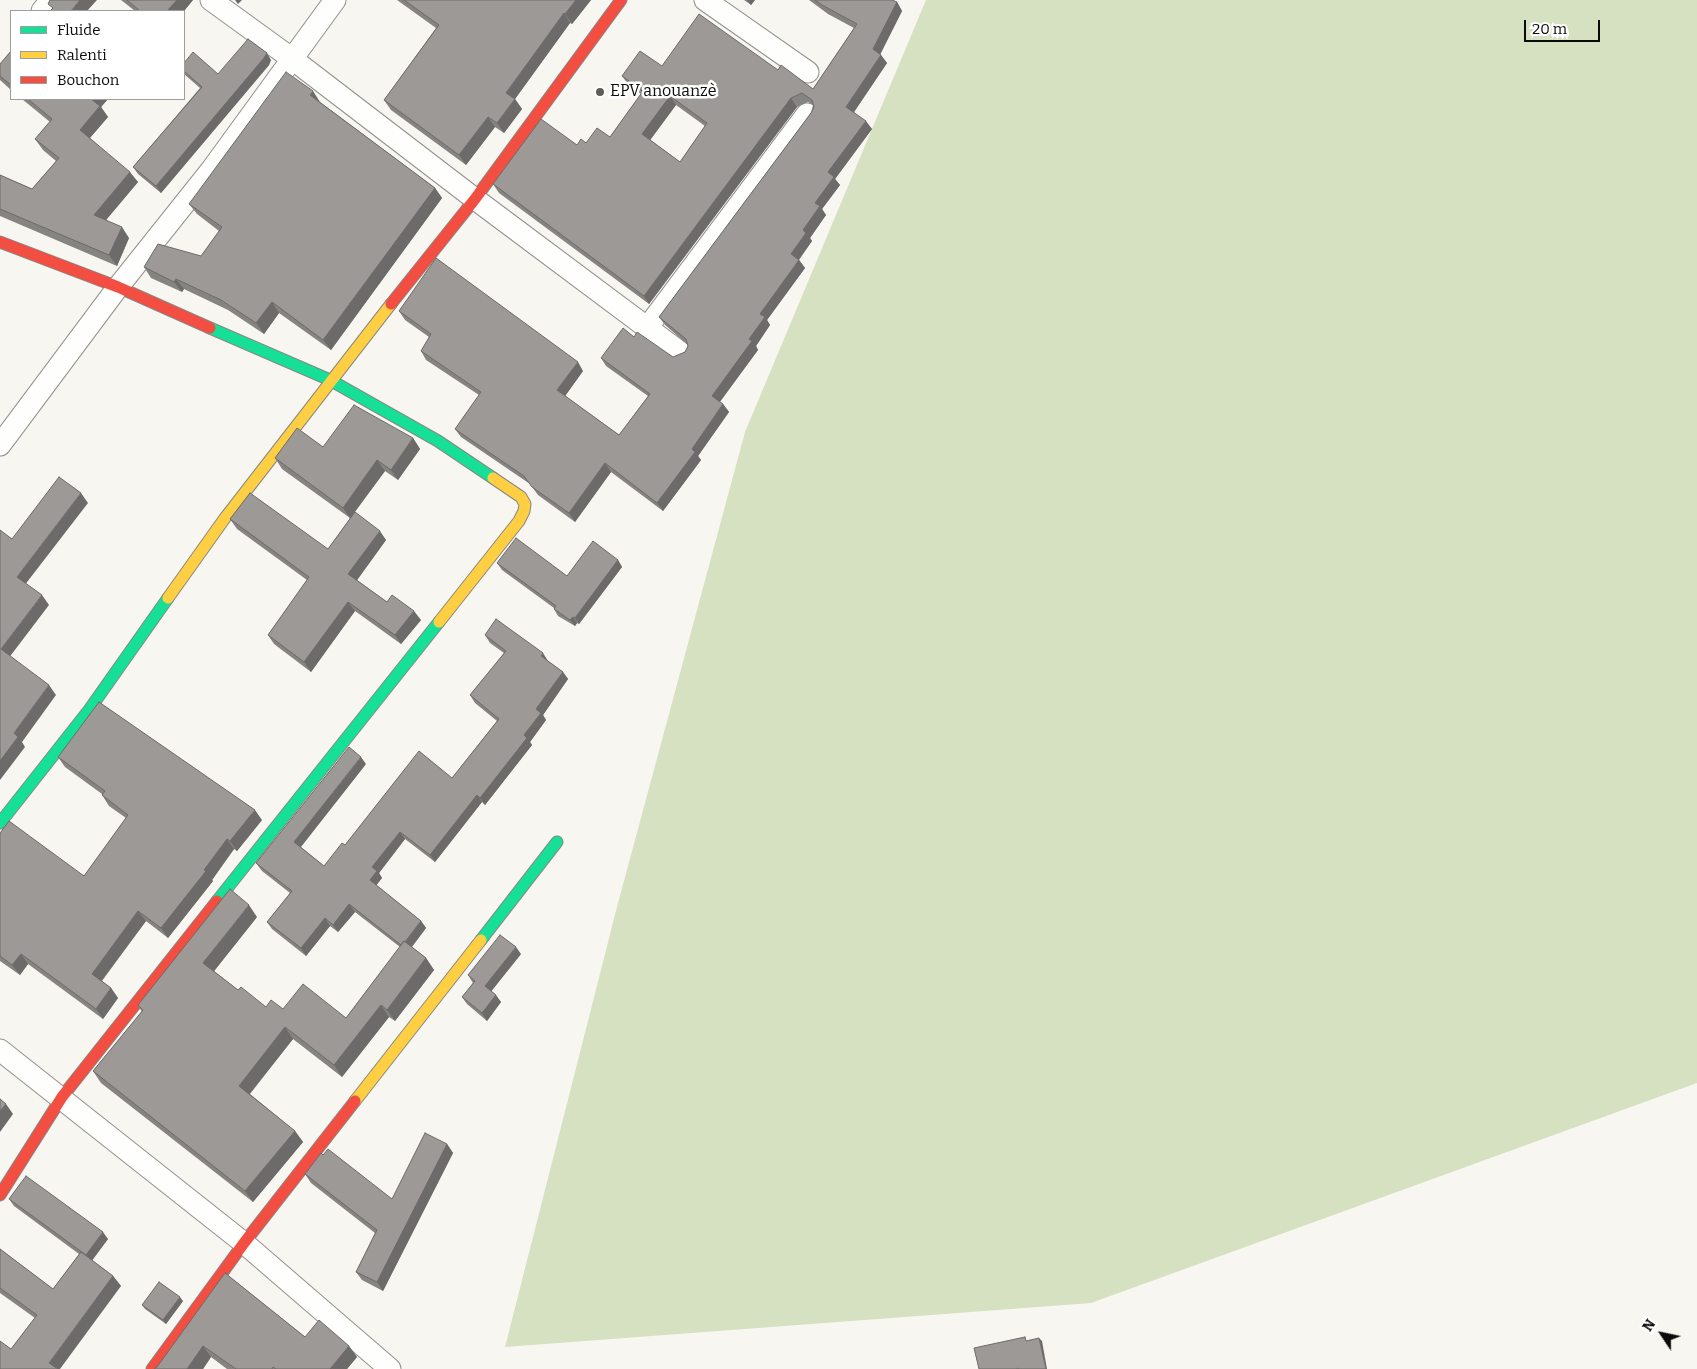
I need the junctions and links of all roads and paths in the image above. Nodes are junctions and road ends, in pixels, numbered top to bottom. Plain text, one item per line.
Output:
1 (51, 0) edge
2 (211, 0) edge
3 (335, 0) edge
4 (621, 0) edge
5 (705, 0) edge
6 (43, 10) edge
7 (292, 58) junction
8 (808, 72) dead end
9 (807, 114) dead end
10 (475, 199) junction
11 (0, 242) edge
12 (118, 287) junction
13 (647, 328) junction
14 (681, 353) edge
15 (330, 380) junction
16 (0, 445) edge
17 (0, 823) edge
18 (557, 842) dead end
19 (0, 1050) edge
20 (62, 1097) junction
21 (0, 1195) edge
22 (244, 1243) junction
23 (152, 1369) edge
24 (390, 1369) edge

1 - 6 street
2 - 7 street
3 - 7 street
4 - 10 street
5 - 8 street
7 - 10 street
7 - 12 street
9 - 13 street
10 - 13 street
10 - 15 street
11 - 12 street
12 - 15 street
12 - 16 street
13 - 14 street
15 - 17 street
15 - 20 street
18 - 22 street
19 - 20 street
20 - 21 street
20 - 22 street
22 - 23 street
22 - 24 street

